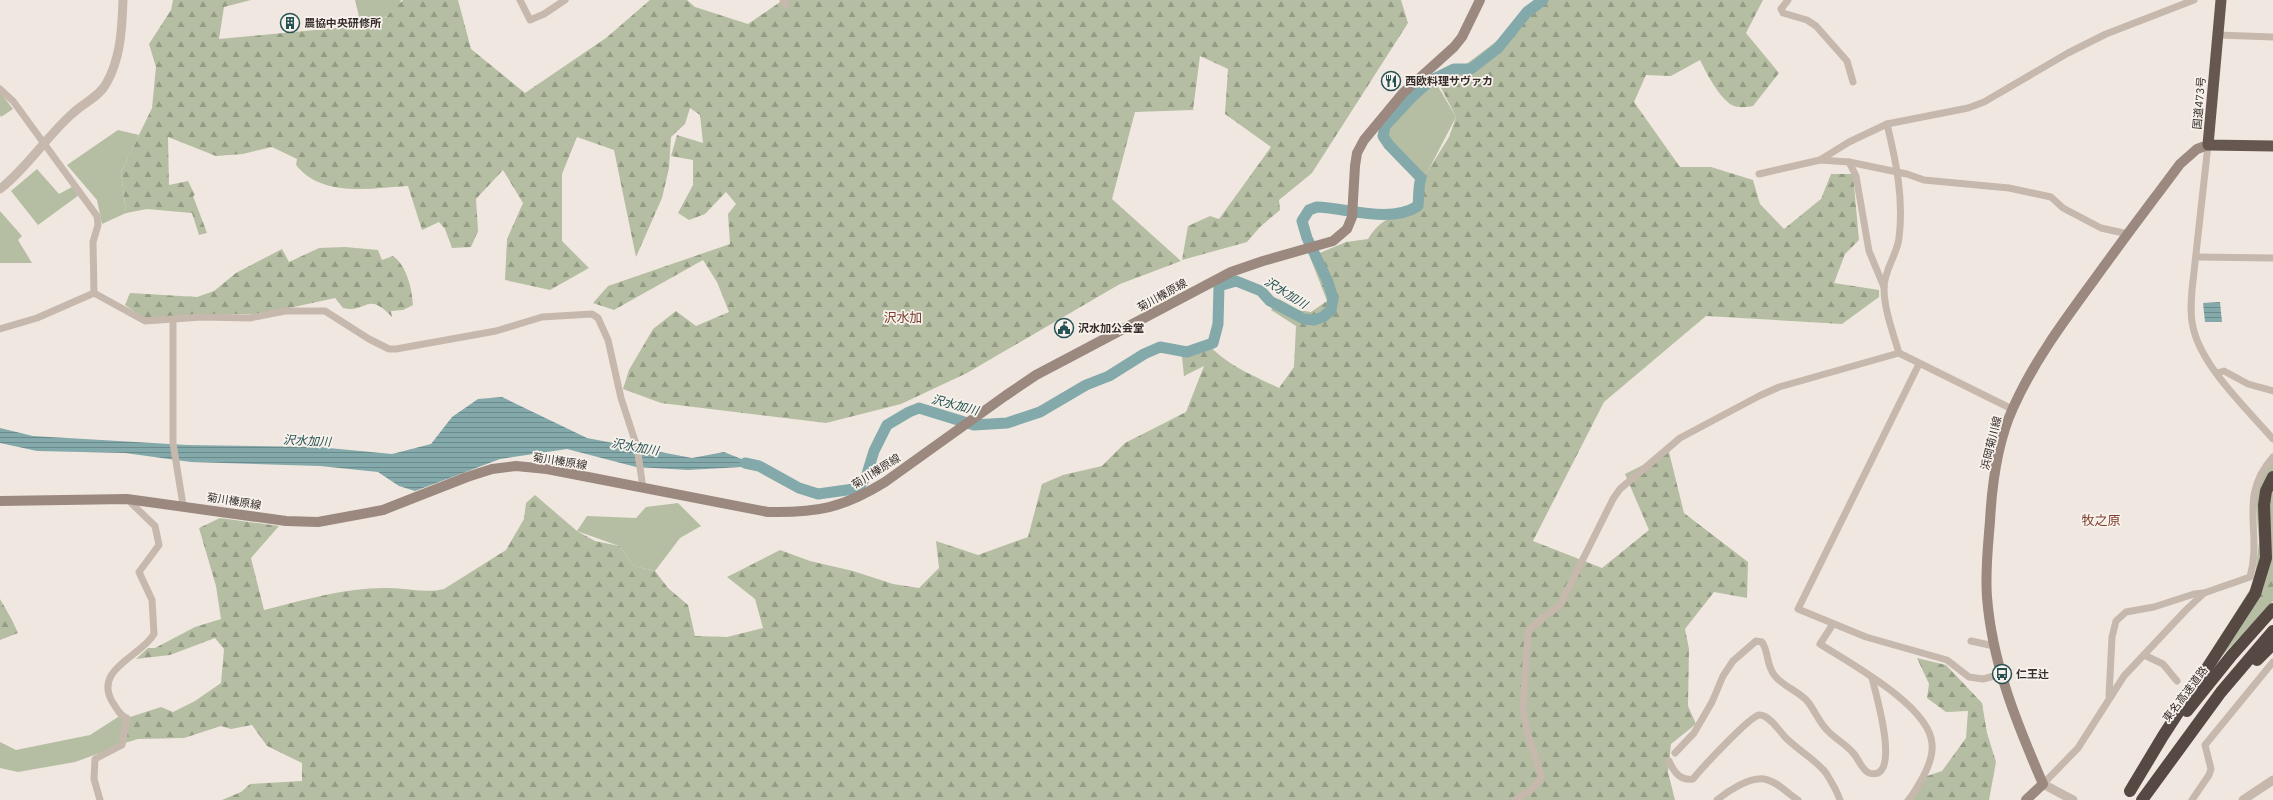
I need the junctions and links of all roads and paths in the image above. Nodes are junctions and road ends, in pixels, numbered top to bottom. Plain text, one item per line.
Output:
1 (123, 0) edge
2 (520, 0) edge
3 (565, 0) edge
4 (1480, 0) edge
5 (1788, 0) edge
6 (2194, 0) edge
7 (2221, 0) edge
8 (2218, 34) junction
9 (2273, 37) edge
10 (1853, 82) dead end
11 (0, 89) edge
12 (1887, 124) junction
13 (45, 144) junction
14 (2208, 145) junction
15 (2273, 146) edge
16 (1820, 160) junction
17 (1849, 162) junction
18 (1898, 173) junction
19 (1759, 174) dead end
20 (0, 189) edge
21 (2128, 234) junction
22 (2196, 257) junction
23 (2273, 258) edge
24 (1884, 287) junction
25 (94, 293) junction
26 (173, 320) junction
27 (0, 329) edge
28 (1899, 354) junction
29 (1919, 364) junction
30 (2217, 373) junction
31 (2273, 391) edge
32 (2012, 409) junction
33 (2273, 439) edge
34 (2273, 457) edge
35 (2273, 477) edge
36 (642, 487) junction
37 (127, 499) junction
38 (0, 501) edge
39 (183, 505) junction
40 (2204, 593) junction
41 (2273, 609) edge
42 (1834, 624) junction
43 (2273, 631) edge
44 (1971, 641) dead end
45 (2273, 644) edge
46 (1994, 646) junction
47 (2144, 655) junction
48 (2273, 662) edge
49 (2002, 674) junction
50 (1872, 678) junction
51 (2176, 681) dead end
52 (2109, 698) junction
53 (2184, 742) junction
54 (1675, 754) dead end
55 (1669, 761) dead end
56 (2273, 780) edge
57 (2043, 784) junction
58 (2126, 796) edge
59 (100, 800) edge
60 (1515, 800) edge
61 (1717, 800) edge
62 (1798, 800) edge
63 (1840, 800) edge
64 (1909, 800) edge
65 (2026, 800) edge
66 (2073, 800) edge
67 (2142, 800) edge
68 (2192, 800) edge
69 (2243, 800) edge

1 - 13 street
2 - 3 street
4 - 36 main road, 菊川榛原線
5 - 10 street
6 - 12 street
7 - 8 highway, 国道473号
8 - 9 street
8 - 14 highway, 国道473号
11 - 13 street
12 - 16 street
12 - 18 street
13 - 20 street
13 - 25 street
14 - 15 highway, 国道473号
14 - 21 main road, 浜岡菊川線
14 - 22 street
16 - 17 street
16 - 19 street
17 - 18 street
17 - 24 street
18 - 21 street
18 - 24 street
21 - 32 main road, 浜岡菊川線
22 - 23 street
22 - 30 street
24 - 28 street
25 - 26 street
25 - 27 street
26 - 36 street
26 - 39 street
28 - 29 street
28 - 60 street
29 - 32 street
29 - 42 street
30 - 31 street
30 - 33 street
32 - 46 main road, 浜岡菊川線
34 - 40 street
35 - 58 highway
36 - 39 main road, 菊川榛原線
37 - 38 main road, 菊川榛原線
37 - 39 main road, 菊川榛原線
37 - 59 street
40 - 47 street
40 - 52 street
41 - 58 highway, 東名高速道路
42 - 49 street
42 - 50 street
43 - 53 highway
44 - 46 street
45 - 53 highway
46 - 49 main road, 浜岡菊川線
47 - 51 street
47 - 52 street
48 - 68 street
49 - 57 main road, 浜岡菊川線
50 - 54 street
50 - 64 street
52 - 57 street
53 - 67 highway
55 - 63 street
56 - 69 street
57 - 65 main road
57 - 66 street
61 - 62 street

